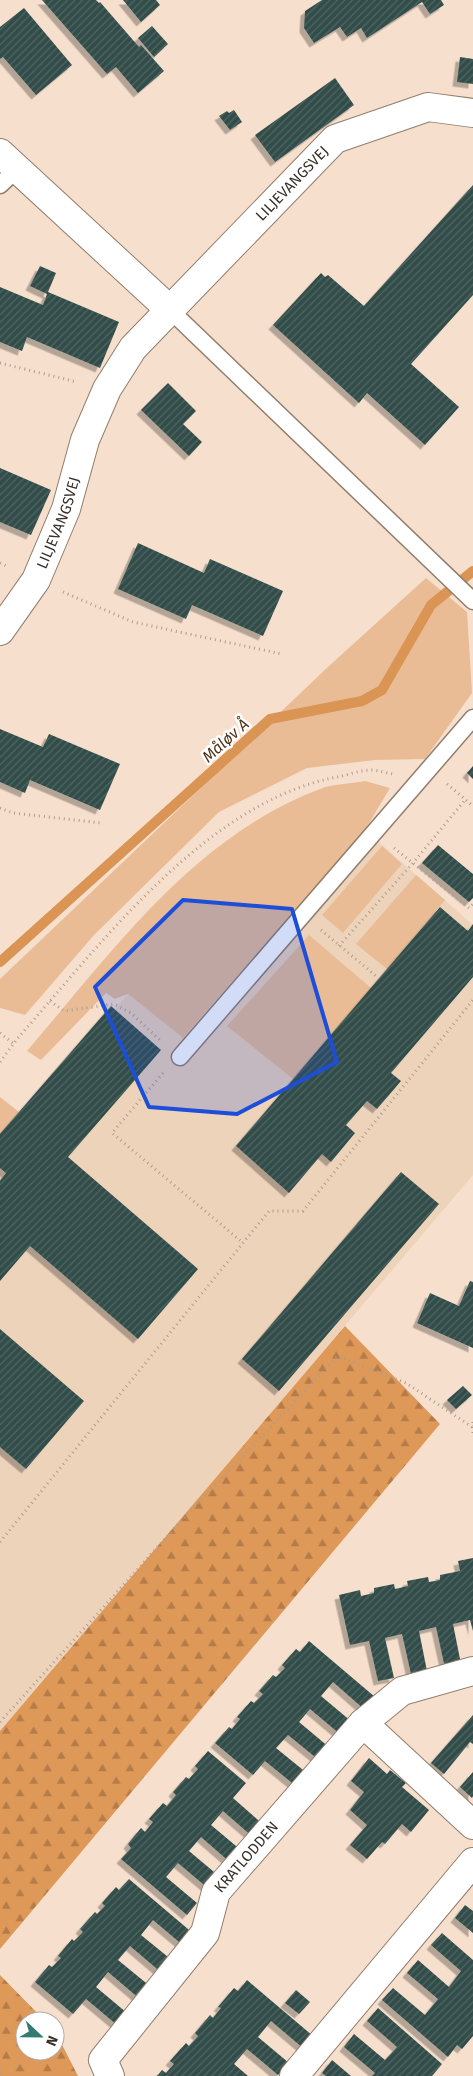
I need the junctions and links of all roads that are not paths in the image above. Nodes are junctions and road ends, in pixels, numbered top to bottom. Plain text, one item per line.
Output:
1 (473, 113) edge
2 (6, 169) edge
3 (169, 309) junction
4 (473, 600) edge
5 (0, 631) edge
6 (473, 718) edge
7 (180, 1057) dead end
8 (473, 1671) edge
9 (364, 1723) junction
10 (473, 1825) edge
11 (473, 1862) edge
12 (110, 2076) edge
13 (294, 2076) edge

1 - 3 street, LILJEVANGSVEJ
2 - 3 street
3 - 4 lane
3 - 5 street, LILJEVANGSVEJ
6 - 7 lane
8 - 9 street, KRATLODDEN
9 - 10 street
9 - 12 street, KRATLODDEN
11 - 13 street

